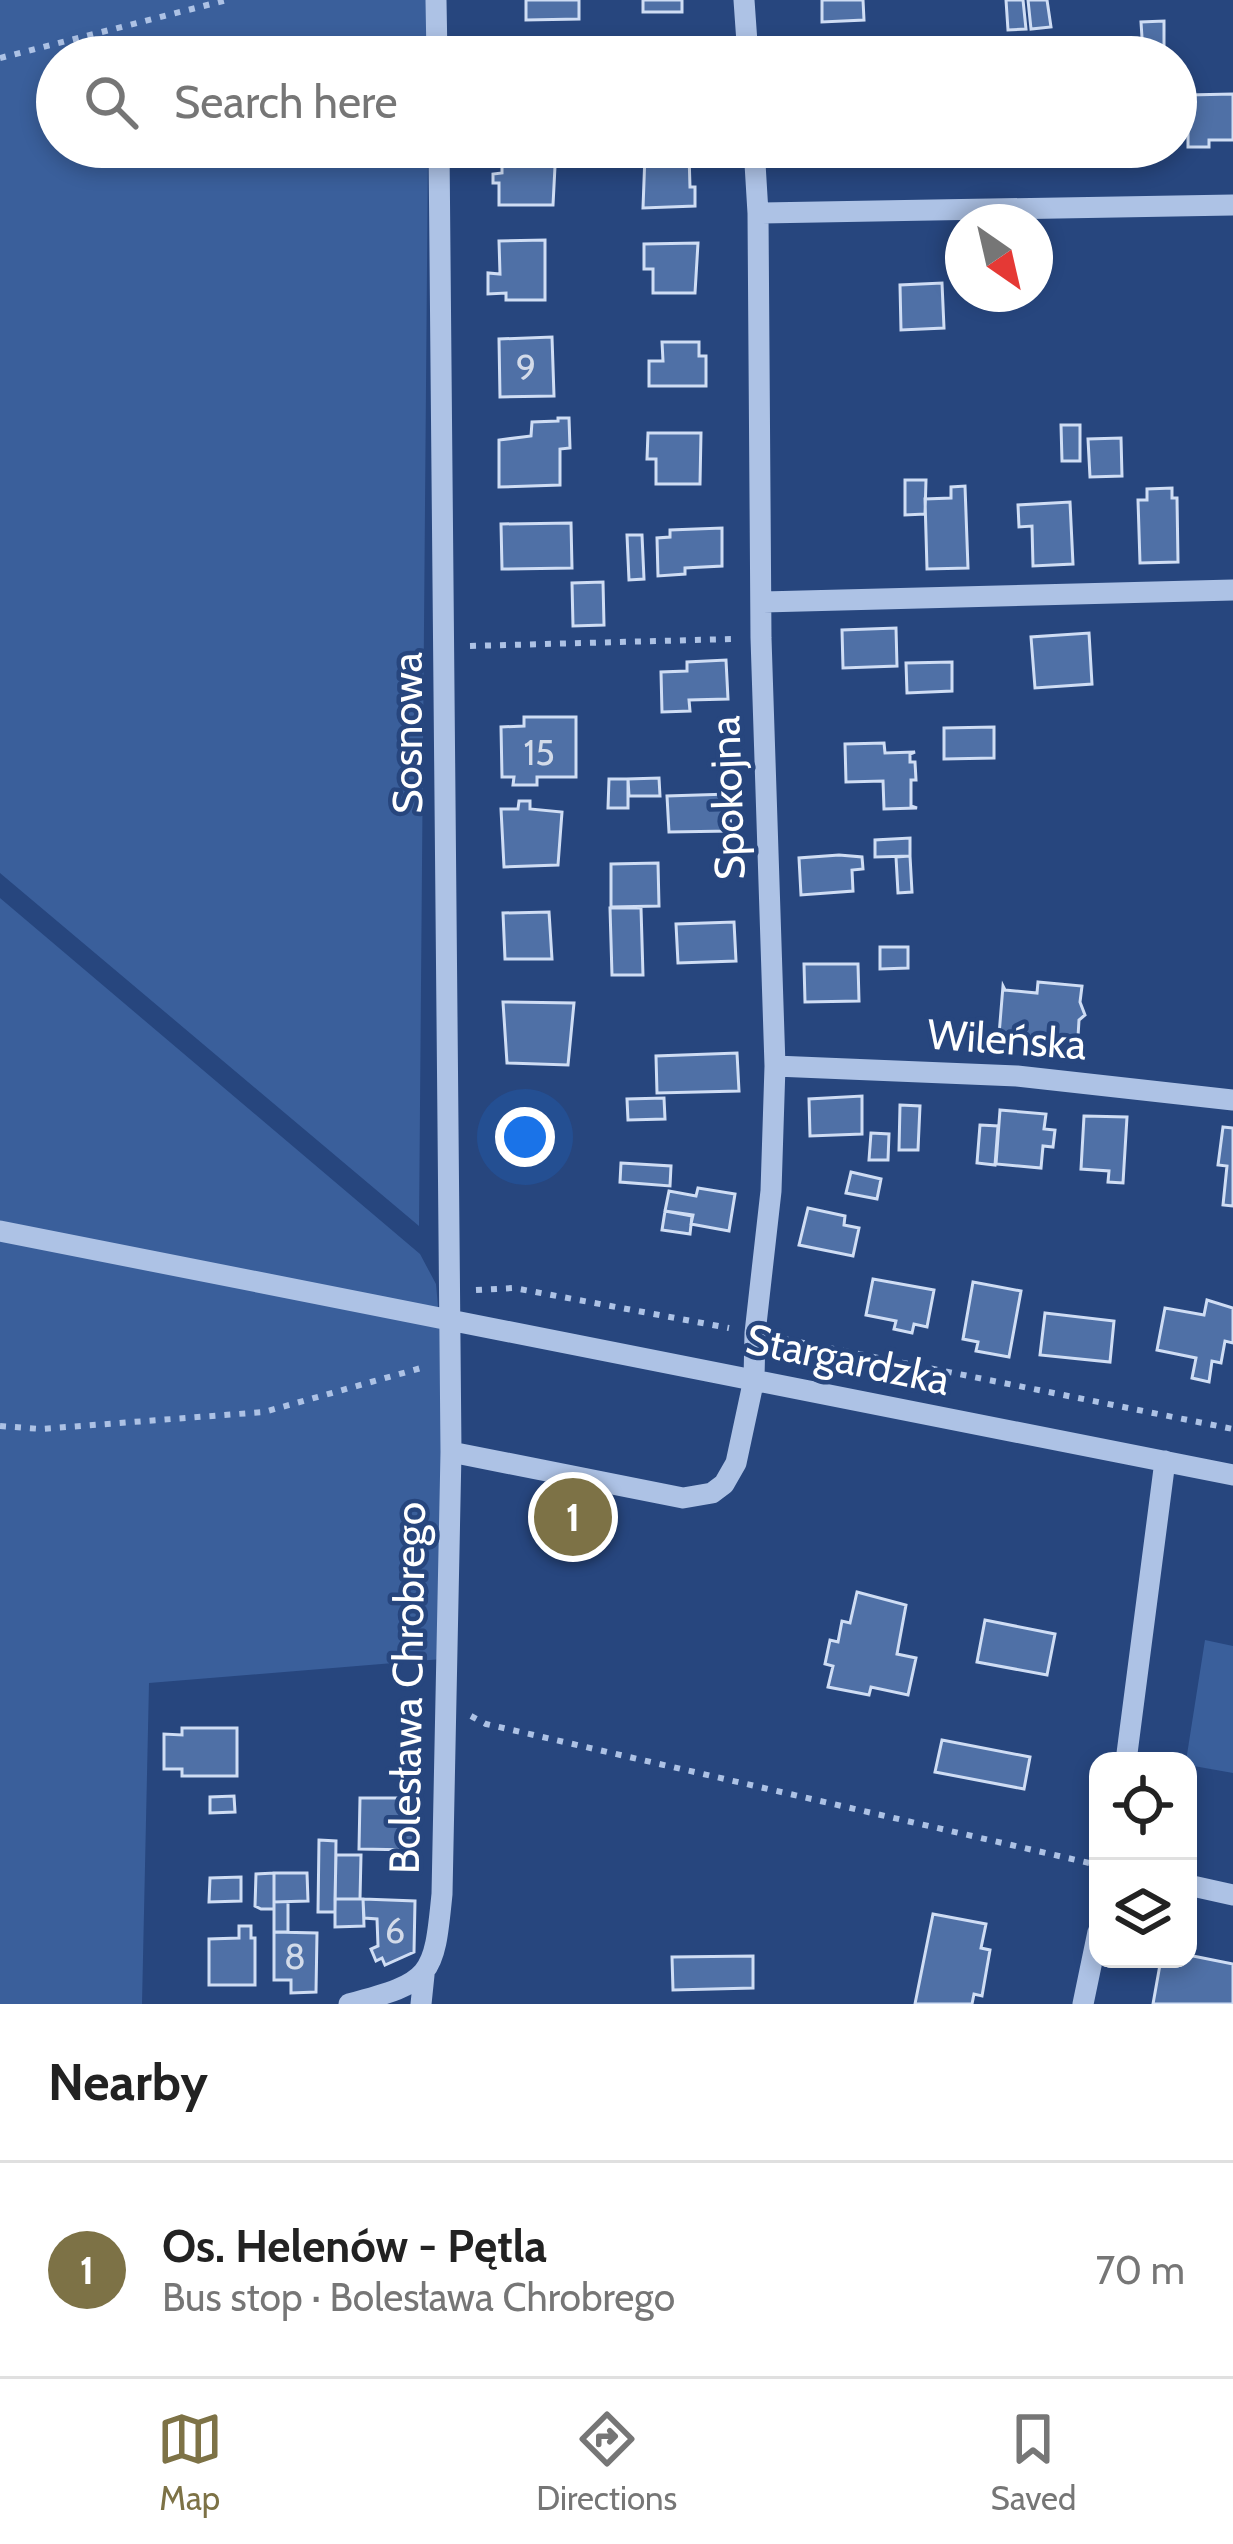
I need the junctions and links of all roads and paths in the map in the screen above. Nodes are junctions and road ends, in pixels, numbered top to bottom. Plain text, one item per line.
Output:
1 (227, 0) edge
2 (436, 0) edge
3 (744, 0) edge
4 (86, 36) edge
5 (437, 36) edge
6 (747, 36) edge
7 (36, 49) edge
8 (0, 58) edge
9 (439, 168) edge
10 (755, 168) edge
11 (1233, 206) edge
12 (758, 213) junction
13 (1233, 590) edge
14 (763, 602) junction
15 (761, 638) junction
16 (446, 646) junction
17 (775, 1066) junction
18 (1233, 1100) edge
19 (0, 1231) edge
20 (447, 1292) junction
21 (447, 1318) junction
22 (755, 1333) junction
23 (450, 1360) junction
24 (754, 1379) junction
25 (0, 1426) edge
26 (1233, 1429) edge
27 (451, 1452) junction
28 (1166, 1461) junction
29 (1233, 1475) edge
30 (446, 1702) junction
31 (1127, 1752) edge
32 (1089, 1863) edge
33 (1197, 1887) edge
34 (1233, 1895) edge
35 (1090, 1968) edge
36 (424, 1976) junction
37 (349, 2004) edge
38 (421, 2004) edge
39 (1083, 2004) edge

1 - 4 path
2 - 5 street
3 - 6 street
7 - 8 path
9 - 16 street, Sosnowa
10 - 12 street, Spokojna
11 - 12 street
12 - 14 street, Spokojna
13 - 14 street
14 - 15 street, Spokojna
15 - 16 path
15 - 17 street, Spokojna
16 - 20 street, Sosnowa
17 - 18 street, Wileńska
17 - 22 street, Spokojna
19 - 21 street, Stargardzka
20 - 21 street, Sosnowa
20 - 22 path
21 - 23 street, Bolesława Chrobrego
21 - 24 street, Stargardzka
22 - 24 street, Spokojna
22 - 26 path
23 - 25 path
23 - 27 street, Bolesława Chrobrego
24 - 27 street, Spokojna
24 - 28 street, Stargardzka
27 - 30 street, Bolesława Chrobrego
28 - 29 street, Stargardzka
28 - 31 street
30 - 32 path
30 - 36 street, Bolesława Chrobrego
33 - 34 street
35 - 39 street
36 - 37 street
36 - 38 street, Bolesława Chrobrego

